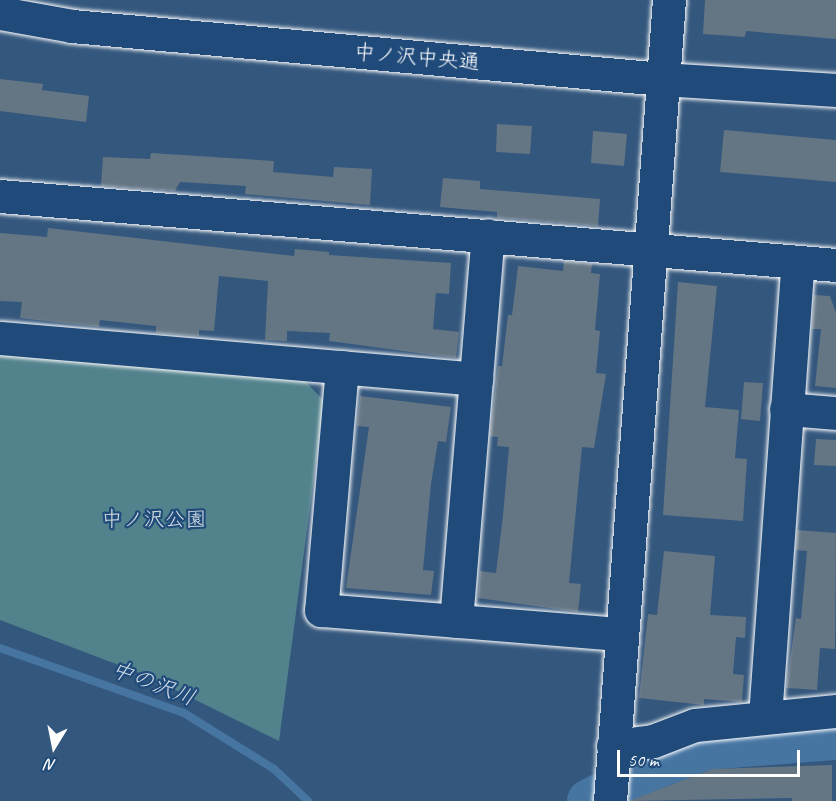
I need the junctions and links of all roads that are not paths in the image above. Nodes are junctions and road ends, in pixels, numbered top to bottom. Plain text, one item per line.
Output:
1 (669, 0) edge
2 (0, 13) edge
3 (662, 79) junction
4 (836, 90) edge
5 (0, 196) edge
6 (488, 235) junction
7 (650, 248) junction
8 (798, 262) junction
9 (836, 265) edge
10 (0, 338) edge
11 (342, 367) junction
12 (476, 379) junction
13 (786, 409) junction
14 (836, 413) edge
15 (456, 621) junction
16 (621, 634) junction
17 (836, 711) edge
18 (765, 717) junction
19 (612, 756) junction
20 (610, 801) edge

1 - 3 street
2 - 3 street, 中ノ沢中央通
3 - 4 street, 中ノ沢中央通
3 - 7 street
5 - 6 street
6 - 7 street
6 - 12 street
7 - 8 street
7 - 16 street
8 - 9 street
8 - 13 street
10 - 11 street
11 - 12 street
11 - 15 street
12 - 15 street
13 - 14 street
13 - 18 street
15 - 16 street
16 - 19 street
17 - 18 street
18 - 19 street
19 - 20 street

